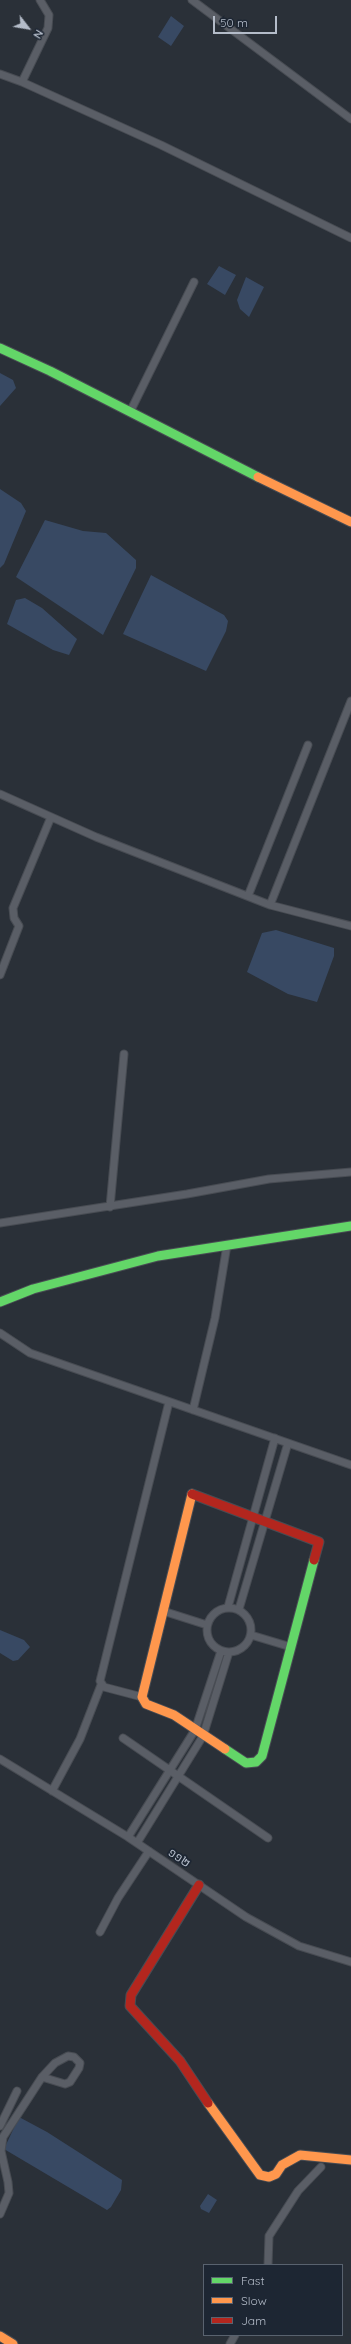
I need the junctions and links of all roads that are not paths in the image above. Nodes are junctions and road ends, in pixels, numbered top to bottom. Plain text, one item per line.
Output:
1 (40, 0) edge
2 (192, 0) edge
3 (0, 74) edge
4 (22, 82) junction
5 (351, 119) edge
6 (351, 238) edge
7 (194, 282) dead end
8 (0, 348) edge
9 (130, 412) junction
10 (351, 522) edge
11 (351, 702) edge
12 (308, 745) dead end
13 (0, 794) edge
14 (51, 818) junction
15 (248, 896) junction
16 (270, 905) junction
17 (351, 926) edge
18 (0, 975) edge
19 (124, 1054) dead end
20 (351, 1172) edge
21 (110, 1207) junction
22 (0, 1223) edge
23 (351, 1226) edge
24 (227, 1245) junction
25 (0, 1302) edge
26 (0, 1333) edge
27 (169, 1402) junction
28 (193, 1410) junction
29 (275, 1438) junction
30 (288, 1443) junction
31 (351, 1465) edge
32 (253, 1516) junction
33 (265, 1521) junction
34 (228, 1607) junction
35 (239, 1609) junction
36 (163, 1610) junction
37 (207, 1625) junction
38 (251, 1635) junction
39 (291, 1647) junction
40 (221, 1651) junction
41 (229, 1652) junction
42 (102, 1685) junction
43 (142, 1697) junction
44 (199, 1733) junction
45 (123, 1738) dead end
46 (0, 1759) edge
47 (170, 1770) junction
48 (179, 1776) junction
49 (52, 1792) junction
50 (128, 1837) junction
51 (268, 1838) dead end
52 (137, 1843) junction
53 (149, 1851) junction
54 (199, 1885) junction
55 (100, 1932) dead end
56 (351, 1962) edge
57 (42, 2077) junction
58 (17, 2091) dead end
59 (0, 2126) edge
60 (351, 2160) edge
61 (321, 2167) dead end
62 (0, 2214) edge
63 (268, 2264) edge
64 (0, 2336) edge
65 (13, 2344) edge

1 - 4 street
2 - 5 street
3 - 4 street
4 - 6 street
7 - 9 street
8 - 9 street
9 - 10 street
11 - 16 street
12 - 15 street
13 - 14 street
14 - 15 street
14 - 18 street
15 - 16 street
16 - 17 street
19 - 21 street
20 - 21 street
21 - 22 street
23 - 24 street
24 - 25 street
24 - 28 street
26 - 27 street
27 - 28 street
27 - 42 street
28 - 29 street
29 - 30 street
29 - 32 street
30 - 31 street
30 - 33 street
32 - 33 street
32 - 34 street
32 - 36 street
33 - 35 street
33 - 39 street
34 - 35 street
34 - 37 street
35 - 38 street
36 - 37 street
36 - 43 street
37 - 40 street
38 - 39 street
38 - 41 street
39 - 44 street
40 - 41 street
40 - 44 street
41 - 44 street
42 - 43 street
42 - 49 street
43 - 44 street
44 - 47 street
44 - 48 street
45 - 47 street
46 - 49 street, ១១២
47 - 48 street
47 - 50 street
48 - 51 street
48 - 52 street
49 - 50 street, ១១២
50 - 52 street, ១១២
52 - 53 street, ១១២
53 - 54 street, ១១២
53 - 55 street
54 - 56 street, ១១២
54 - 60 street
57 - 57 street
57 - 62 street
58 - 59 street
61 - 63 street
64 - 65 street

